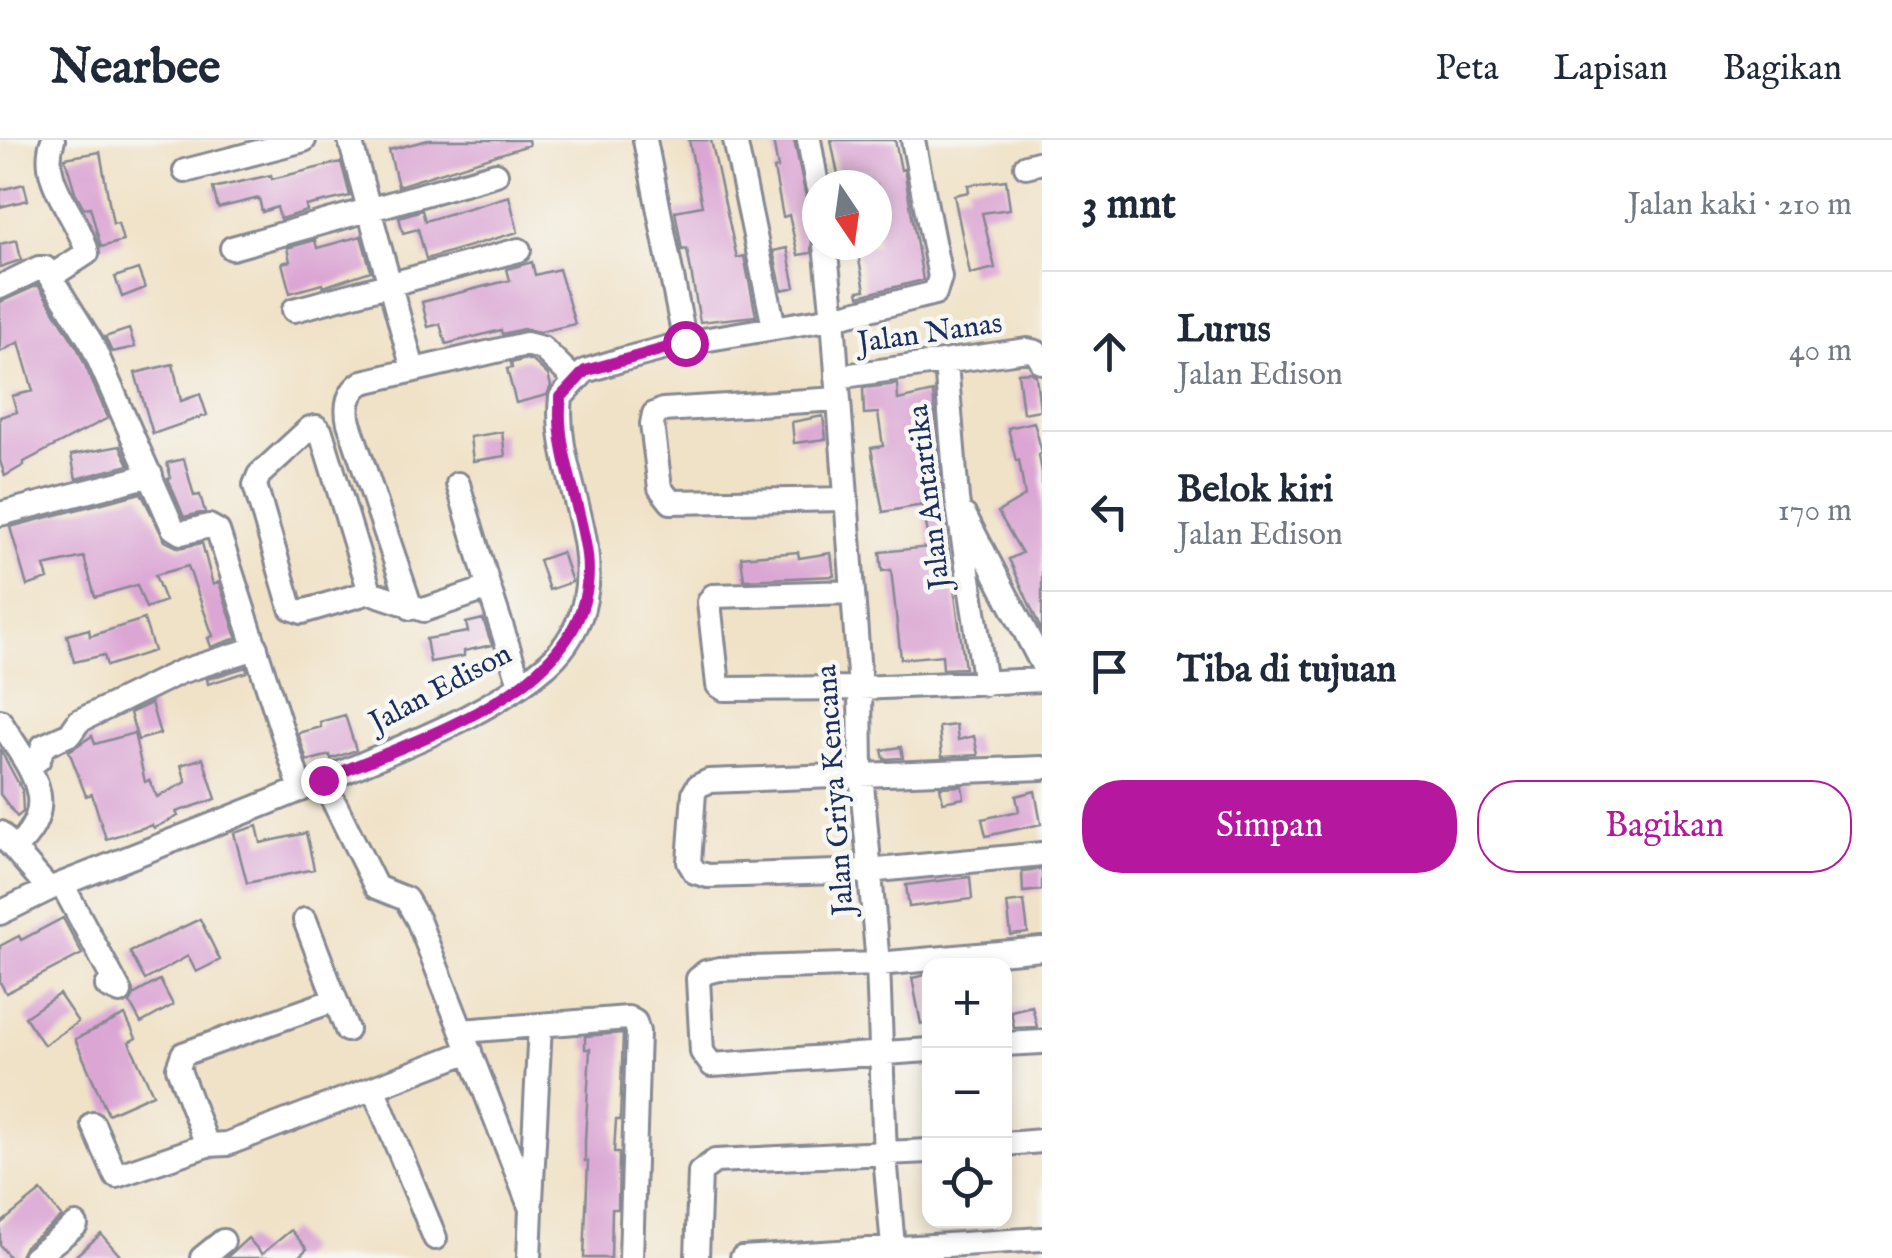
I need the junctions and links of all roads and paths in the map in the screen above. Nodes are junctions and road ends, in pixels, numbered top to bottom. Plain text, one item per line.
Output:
1 (54, 140) edge
2 (304, 140) edge
3 (350, 140) edge
4 (644, 140) edge
5 (735, 140) edge
6 (809, 140) edge
7 (912, 140) edge
8 (815, 170) edge
9 (184, 171) dead end
10 (496, 174) dead end
11 (369, 208) junction
12 (232, 248) dead end
13 (519, 250) dead end
14 (827, 260) edge
15 (50, 277) junction
16 (391, 285) junction
17 (0, 288) edge
18 (294, 310) dead end
19 (834, 318) junction
20 (774, 328) junction
21 (685, 343) junction
22 (1037, 356) edge
23 (946, 363) junction
24 (413, 369) junction
25 (575, 380) junction
26 (837, 388) junction
27 (151, 475) junction
28 (458, 484) dead end
29 (957, 499) junction
30 (846, 500) junction
31 (0, 514) edge
32 (489, 588) junction
33 (370, 592) junction
34 (852, 592) junction
35 (411, 608) junction
36 (256, 648) junction
37 (1042, 664) edge
38 (1042, 680) edge
39 (520, 684) junction
40 (985, 684) junction
41 (860, 688) junction
42 (0, 721) edge
43 (29, 768) junction
44 (1042, 768) edge
45 (861, 773) junction
46 (312, 785) junction
47 (7, 841) edge
48 (1042, 854) edge
49 (868, 870) junction
50 (56, 887) junction
51 (0, 913) edge
52 (306, 920) dead end
53 (1042, 949) edge
54 (878, 964) junction
55 (107, 986) dead end
56 (335, 1000) junction
57 (540, 1025) junction
58 (347, 1030) dead end
59 (466, 1041) junction
60 (1042, 1042) edge
61 (1012, 1044) edge
62 (922, 1051) edge
63 (881, 1055) junction
64 (374, 1090) junction
65 (93, 1124) dead end
66 (1042, 1140) edge
67 (1012, 1143) edge
68 (206, 1145) junction
69 (922, 1152) edge
70 (884, 1156) junction
71 (531, 1209) junction
72 (76, 1225) dead end
73 (435, 1238) dead end
74 (1042, 1239) edge
75 (223, 1242) dead end
76 (894, 1253) edge
77 (34, 1258) edge
78 (202, 1258) edge
79 (529, 1258) edge
80 (631, 1258) edge
81 (697, 1258) edge
82 (742, 1258) edge

1 - 15 street
2 - 9 street
3 - 11 street
4 - 21 street
5 - 20 street
6 - 8 street
7 - 19 street
10 - 11 street
11 - 12 street
11 - 16 street
13 - 16 street
14 - 19 street, Jalan Griya Kencana
15 - 17 street
15 - 27 street
16 - 18 street
16 - 24 street
19 - 20 street
19 - 26 street, Jalan Griya Kencana
20 - 21 street
21 - 25 street
22 - 23 street, Jalan Nanas
23 - 26 street, Jalan Nanas
23 - 29 street, Jalan Antartika
24 - 25 street
24 - 35 street
25 - 39 street, Jalan Edison
26 - 30 street, Jalan Griya Kencana
26 - 30 street, Jalan Nanas
27 - 31 street
27 - 36 street
28 - 32 street
29 - 37 street
29 - 40 street, Jalan Antartika
30 - 34 street, Jalan Griya Kencana
32 - 35 street
32 - 39 street
33 - 33 street
33 - 35 street
34 - 41 street, Jalan Griya Kencana
34 - 41 street
36 - 43 street
36 - 46 street
38 - 40 street
39 - 46 street, Jalan Edison
40 - 41 street
41 - 45 street, Jalan Griya Kencana
42 - 43 street
43 - 47 street
44 - 45 street
45 - 49 street, Jalan Griya Kencana
45 - 49 street
46 - 50 street, Jalan Edison
46 - 59 street
47 - 50 street
48 - 49 street
49 - 54 street, Jalan Griya Kencana
50 - 51 street, Jalan Edison
50 - 55 street
52 - 56 street
53 - 54 street
54 - 63 street, Jalan Griya Kencana
54 - 63 street
56 - 58 street
56 - 68 street
57 - 59 street
57 - 71 street
57 - 80 street
59 - 64 street
59 - 71 street
60 - 61 street
62 - 63 street
63 - 70 street, Jalan Griya Kencana
64 - 68 street
64 - 73 street
65 - 68 street
66 - 67 street
69 - 70 street
70 - 76 street, Jalan Griya Kencana
70 - 81 street
71 - 79 street
72 - 77 street
74 - 76 street
75 - 78 street
76 - 82 street

